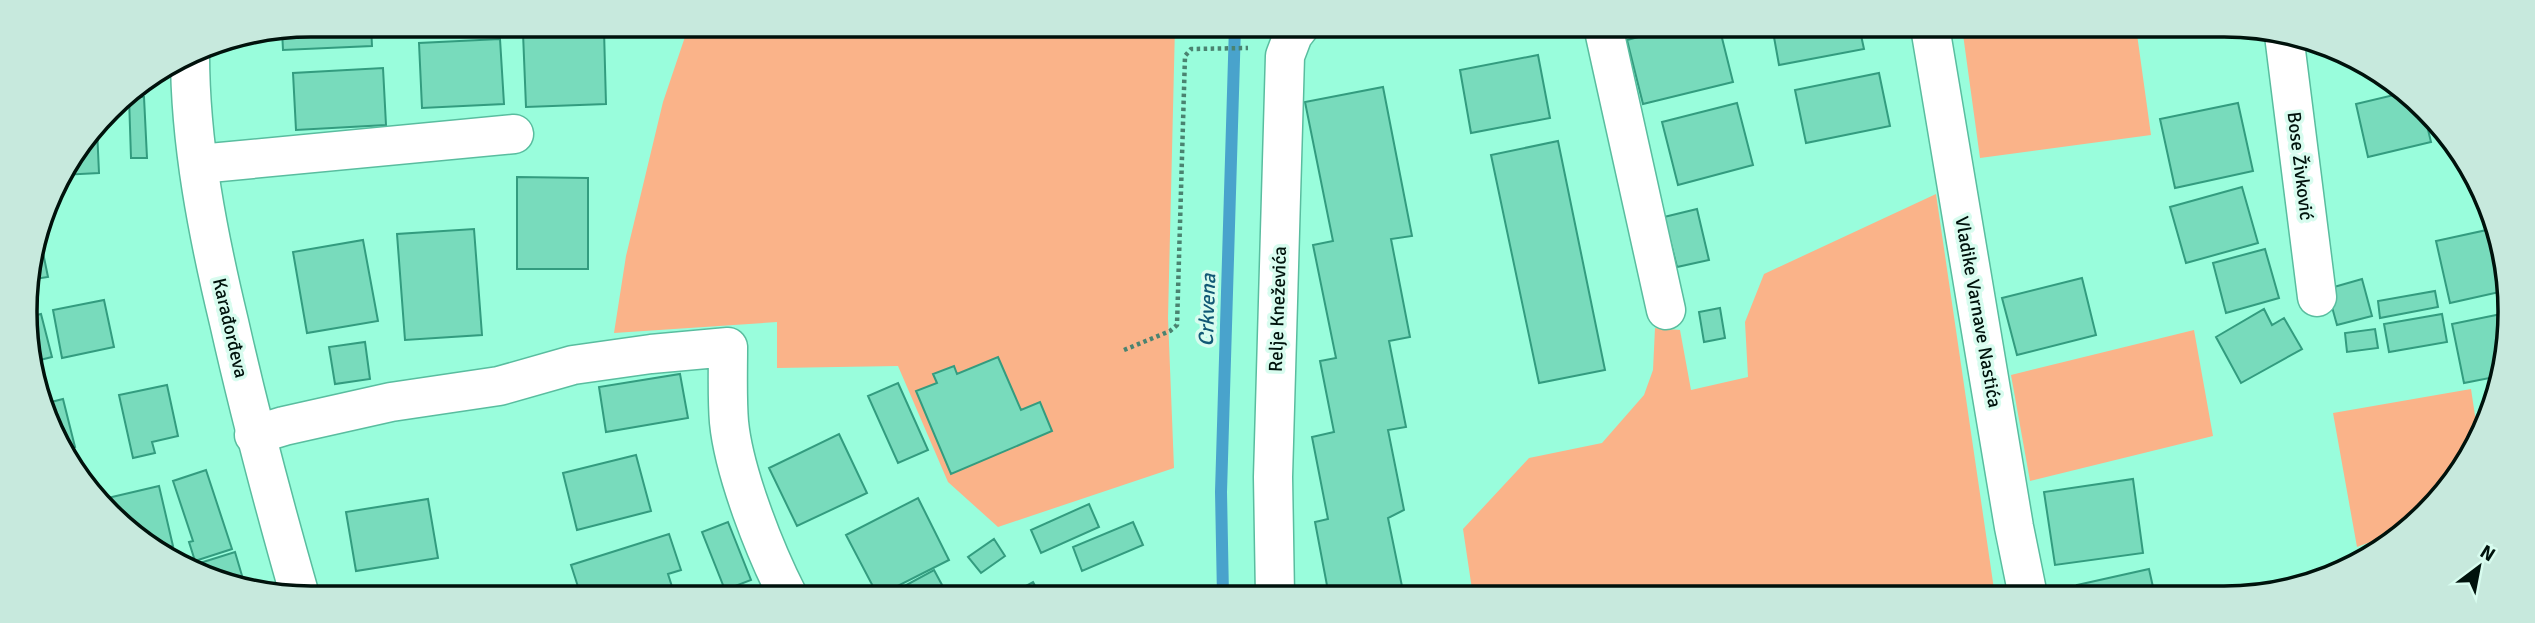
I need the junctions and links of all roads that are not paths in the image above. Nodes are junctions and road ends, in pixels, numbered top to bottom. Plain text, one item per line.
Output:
1 (1292, 37) edge
2 (1604, 37) edge
3 (1932, 37) edge
4 (2285, 44) edge
5 (191, 65) edge
6 (514, 134) dead end
7 (199, 164) junction
8 (2317, 297) dead end
9 (1666, 310) dead end
10 (254, 435) junction
11 (297, 586) edge
12 (784, 586) edge
13 (1275, 586) edge
14 (2026, 586) edge

1 - 13 street, Relje Kneževića
2 - 9 street
3 - 14 street, Vladike Varnave Nastića
4 - 8 street, Bose Živković
5 - 7 street, Karađorđeva
6 - 7 street
7 - 10 street, Karađorđeva
10 - 11 street, Karađorđeva
10 - 12 street

